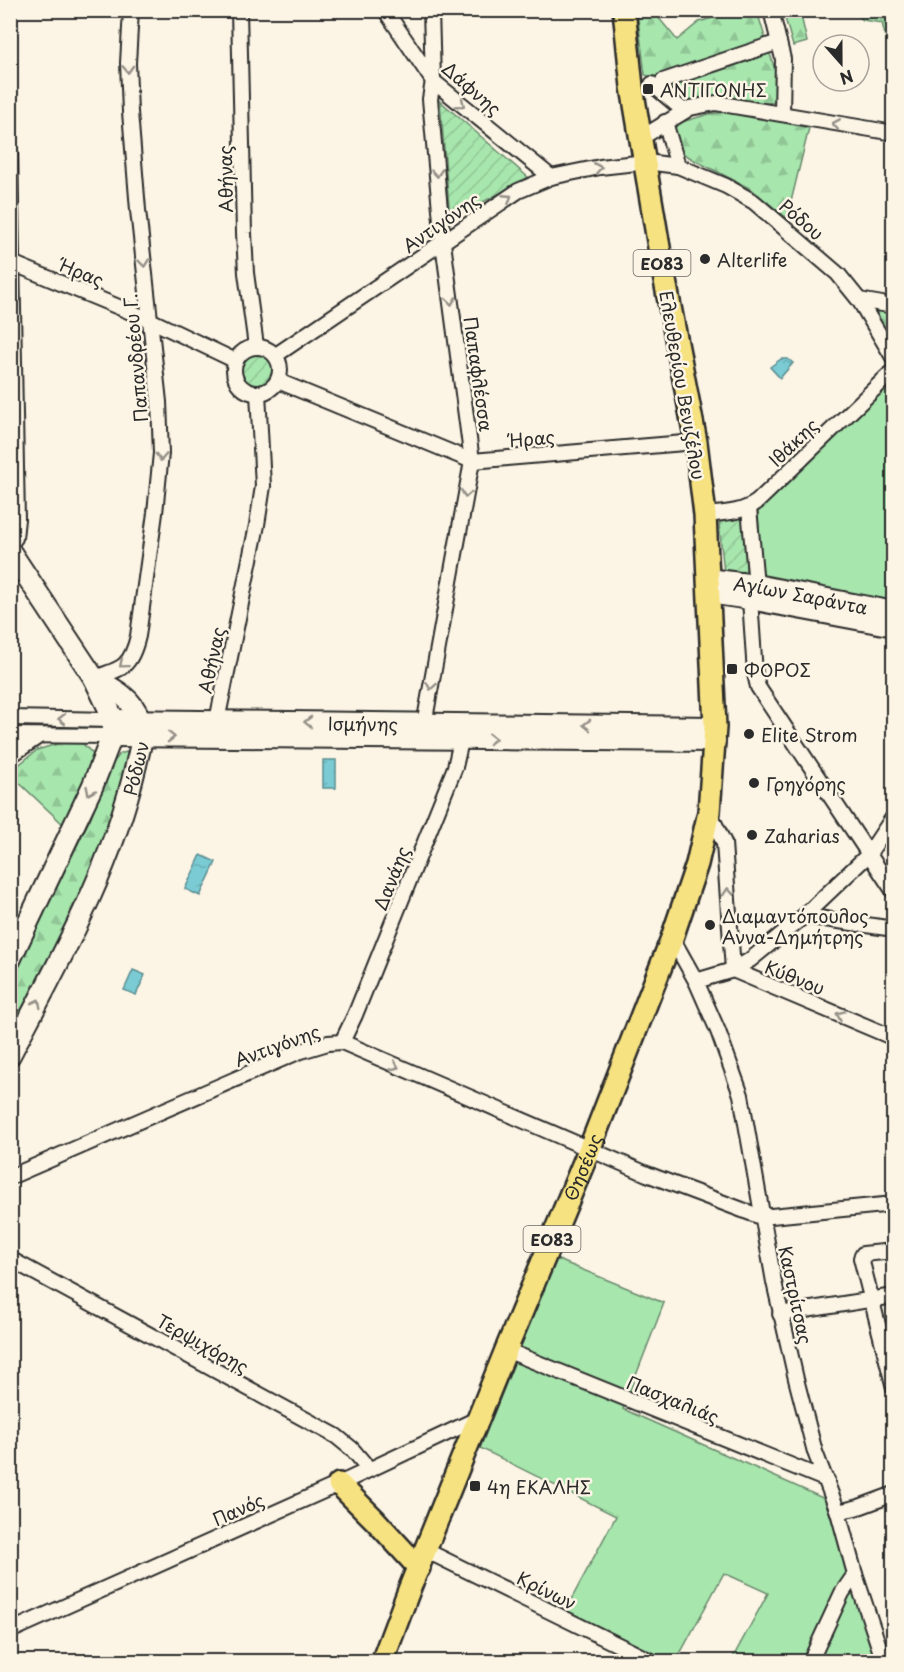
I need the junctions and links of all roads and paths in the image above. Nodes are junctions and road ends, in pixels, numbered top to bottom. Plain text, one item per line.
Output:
1 (131, 10) edge
2 (239, 10) edge
3 (385, 10) edge
4 (431, 10) edge
5 (624, 10) edge
6 (771, 10) edge
7 (779, 42) junction
8 (433, 81) junction
9 (684, 111) junction
10 (782, 114) junction
11 (665, 122) junction
12 (894, 133) edge
13 (641, 138) junction
14 (10, 151) edge
15 (646, 162) junction
16 (678, 166) junction
17 (551, 177) junction
18 (443, 243) junction
19 (12, 263) edge
20 (859, 300) junction
21 (894, 306) edge
22 (150, 320) junction
23 (256, 346) junction
24 (276, 355) junction
25 (894, 359) edge
26 (236, 361) junction
27 (894, 370) edge
28 (278, 381) junction
29 (258, 393) junction
30 (696, 442) junction
31 (472, 461) junction
32 (749, 508) junction
33 (705, 515) junction
34 (10, 544) edge
35 (10, 551) edge
36 (709, 586) junction
37 (753, 592) junction
38 (894, 612) edge
39 (894, 626) edge
40 (94, 678) junction
41 (10, 718) edge
42 (217, 721) junction
43 (113, 728) junction
44 (141, 728) junction
45 (423, 731) junction
46 (464, 732) junction
47 (715, 734) junction
48 (10, 735) edge
49 (39, 736) junction
50 (10, 756) edge
51 (709, 812) junction
52 (894, 816) edge
53 (868, 855) junction
54 (894, 892) edge
55 (804, 916) junction
56 (894, 929) edge
57 (672, 938) junction
58 (10, 960) edge
59 (733, 970) junction
60 (696, 981) junction
61 (894, 1038) edge
62 (342, 1042) junction
63 (10, 1055) edge
64 (589, 1150) junction
65 (10, 1177) edge
66 (894, 1204) edge
67 (761, 1217) junction
68 (894, 1251) edge
69 (10, 1259) edge
70 (894, 1296) edge
71 (872, 1299) junction
72 (780, 1314) junction
73 (506, 1350) junction
74 (894, 1388) edge
75 (479, 1418) junction
76 (369, 1469) junction
77 (826, 1480) junction
78 (339, 1484) junction
79 (894, 1494) edge
80 (838, 1512) junction
81 (422, 1559) junction
82 (855, 1574) junction
83 (10, 1631) edge
84 (382, 1662) edge
85 (653, 1662) edge
86 (810, 1662) edge
87 (884, 1662) edge

1 -> 22 street, Παπανδρέου Γ.
2 - 23 street, Αθήνας
3 - 8 street, Δάφνης
4 - 8 street, Παπαφλέσσα
5 - 13 main road, Ελευθερίου Βενιζέλου / ΕΟ83
6 - 7 street
7 - 9 street
7 - 10 street
8 -> 17 street, Δάφνης
8 -> 18 street, Παπαφλέσσα
9 - 10 street
9 - 11 street
12 -> 10 street
11 - 13 street
11 - 16 street
13 - 15 main road, Ελευθερίου Βενιζέλου / ΕΟ83
14 - 19 street
15 - 16 street, Ρόδου
17 -> 15 street, Αντιγόνης
15 - 30 main road, Ελευθερίου Βενιζέλου / ΕΟ83
16 - 20 street, Ρόδου
18 -> 17 street, Αντιγόνης
18 - 24 street, Αντιγόνης
18 -> 31 street, Παπαφλέσσα
19 - 22 street, Ήρας
19 - 34 street
20 - 21 street
20 - 25 street, Ρόδου
22 - 26 street, Ήρας
22 -> 40 street, Παπανδρέου Γ.
23 - 24 street
23 - 26 street
24 - 28 street
26 - 29 street
27 - 32 street, Ιθάκης
28 - 29 street
28 - 31 street, Ήρας
29 - 42 street, Αθήνας
30 - 31 street, Ήρας
30 - 33 main road, Ελευθερίου Βενιζέλου / ΕΟ83
31 -> 45 street, Παπαφλέσσα
32 - 33 street
32 - 37 street
33 - 36 main road, Ελευθερίου Βενιζέλου / ΕΟ83
35 - 40 street
36 - 37 street, Αγίων Σαράντα
36 - 47 main road, Ελευθερίου Βενιζέλου / ΕΟ83
37 - 38 street, Αγίων Σαράντα
37 - 39 street, Αγίων Σαράντα
37 - 53 street
40 - 43 street, Ρόδων
40 - 44 street, Ρόδων
43 -> 41 street, Ισμήνης
42 - 44 street, Ισμήνης
45 -> 42 street, Ισμήνης
43 - 44 street, Ισμήνης
43 - 49 street, Ισμήνης
43 -> 58 street, Ρόδων
44 -> 45 street, Ισμήνης
63 -> 44 street, Ρόδων
45 - 46 street, Ισμήνης
46 - 47 street, Ισμήνης
46 - 62 street, Δανάης
47 - 51 main road, Θησέως / ΕΟ83
48 - 49 street, Ισμήνης
49 - 50 street
51 - 57 main road, Θησέως / ΕΟ83
59 -> 51 street
52 - 53 street
53 - 54 street
53 - 55 street
55 - 56 street
55 - 59 street
57 - 60 street, Καστρίτσας
57 - 64 main road, Θησέως / ΕΟ83
59 - 60 street
61 -> 59 street, Κύθνου
60 - 67 street, Καστρίτσας
62 -> 64 street, Αντιγόνης
62 - 65 street, Αντιγόνης
64 - 67 street, Αντιγόνης
64 - 73 main road, Θησέως / ΕΟ83
66 - 67 street
67 - 72 street, Καστρίτσας
68 - 71 street
69 - 76 street, Τερψιχόρης
70 - 71 street
71 - 72 street
71 - 74 street
72 - 77 street, Καστρίτσας
73 - 75 main road, Θησέως / ΕΟ83
73 - 77 street, Πασχαλιάς
75 - 76 street, Πανός
75 - 81 main road, Θησέως / ΕΟ83
76 - 78 street, Πανός
77 - 80 street, Καστρίτσας
78 - 81 main road
78 - 83 street, Πανός
79 - 80 street
80 - 82 street, Καστρίτσας
81 - 84 main road, Θησέως / ΕΟ83
81 - 85 street, Κρίνων
82 - 86 street
82 - 87 street, Καστρίτσας

